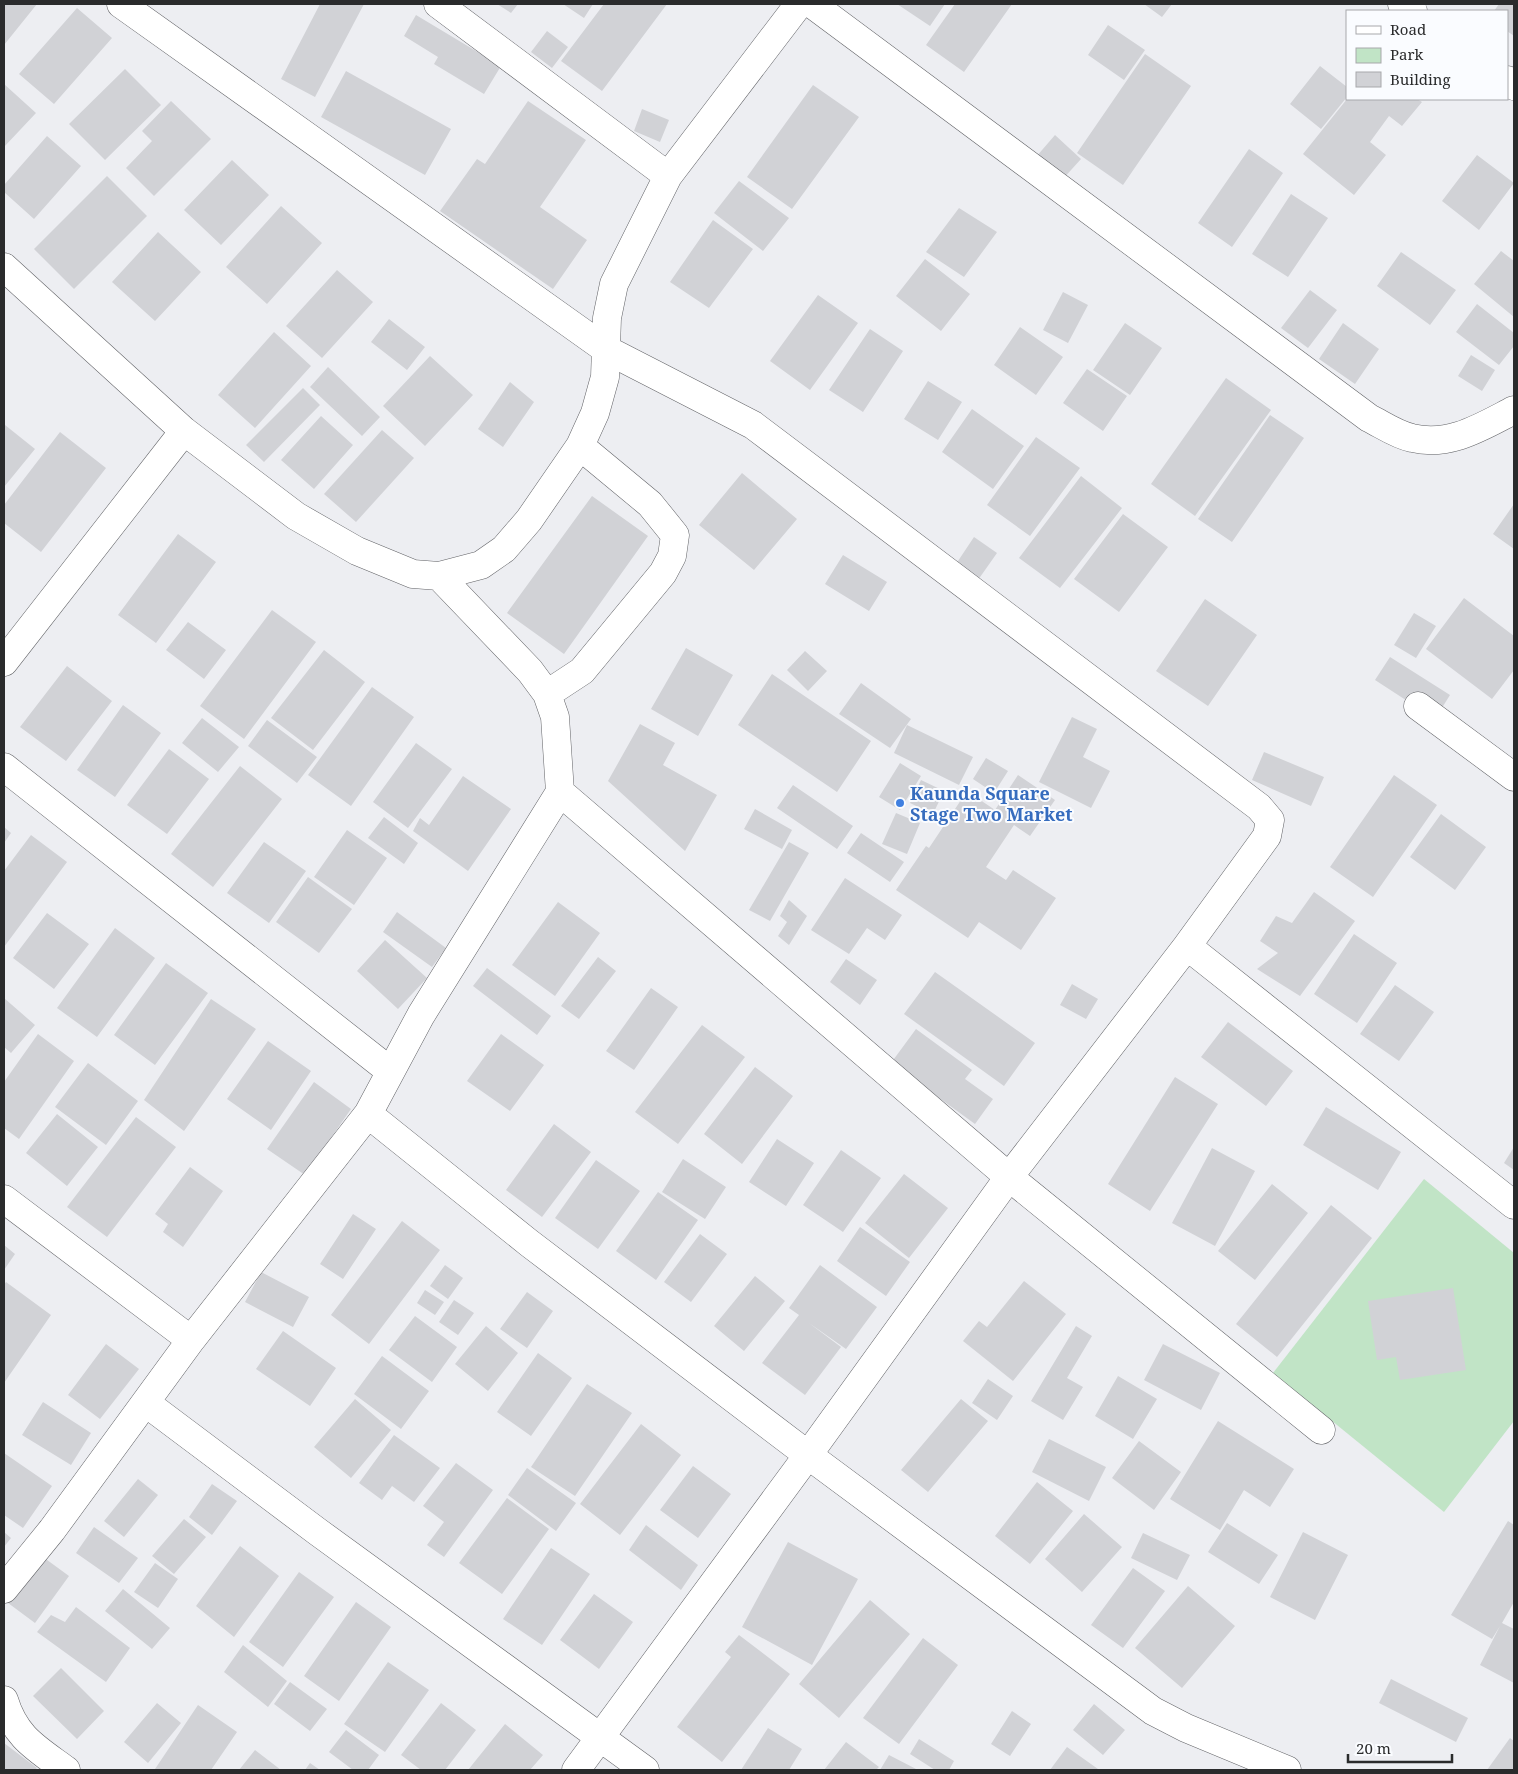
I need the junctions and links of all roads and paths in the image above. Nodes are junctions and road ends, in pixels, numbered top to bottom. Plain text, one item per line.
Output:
1 (121, 4) edge
2 (438, 4) edge
3 (799, 4) edge
4 (812, 4) edge
5 (668, 176) junction
6 (4, 267) edge
7 (607, 350) junction
8 (1514, 410) edge
9 (184, 431) junction
10 (580, 446) junction
11 (439, 576) junction
12 (4, 662) edge
13 (547, 694) junction
14 (1418, 706) dead end
15 (4, 767) edge
16 (1514, 777) edge
17 (560, 792) junction
18 (1187, 946) junction
19 (390, 1072) junction
20 (368, 1114) junction
21 (1009, 1177) junction
22 (4, 1199) edge
23 (1514, 1205) edge
24 (191, 1340) junction
25 (146, 1403) junction
26 (1321, 1430) dead end
27 (808, 1455) junction
28 (4, 1589) edge
29 (4, 1700) edge
30 (601, 1738) junction
31 (66, 1770) edge
32 (576, 1770) edge
33 (645, 1770) edge
34 (1287, 1770) edge

1 - 7 street
2 - 5 street
3 - 5 street
4 - 8 street
5 - 7 street
6 - 9 street
7 - 10 street
7 - 18 street
9 - 11 street
9 - 12 street
10 - 11 street
10 - 13 street
11 - 13 street
13 - 17 street
14 - 16 street
15 - 19 street
17 - 19 street
17 - 21 street
18 - 21 street
18 - 23 street
19 - 20 street
20 - 24 street
20 - 27 street
21 - 26 street
21 - 27 street
22 - 24 street
24 - 25 street
25 - 28 street
25 - 30 street
27 - 30 street
27 - 34 street
29 - 31 street
30 - 32 street
30 - 33 street

